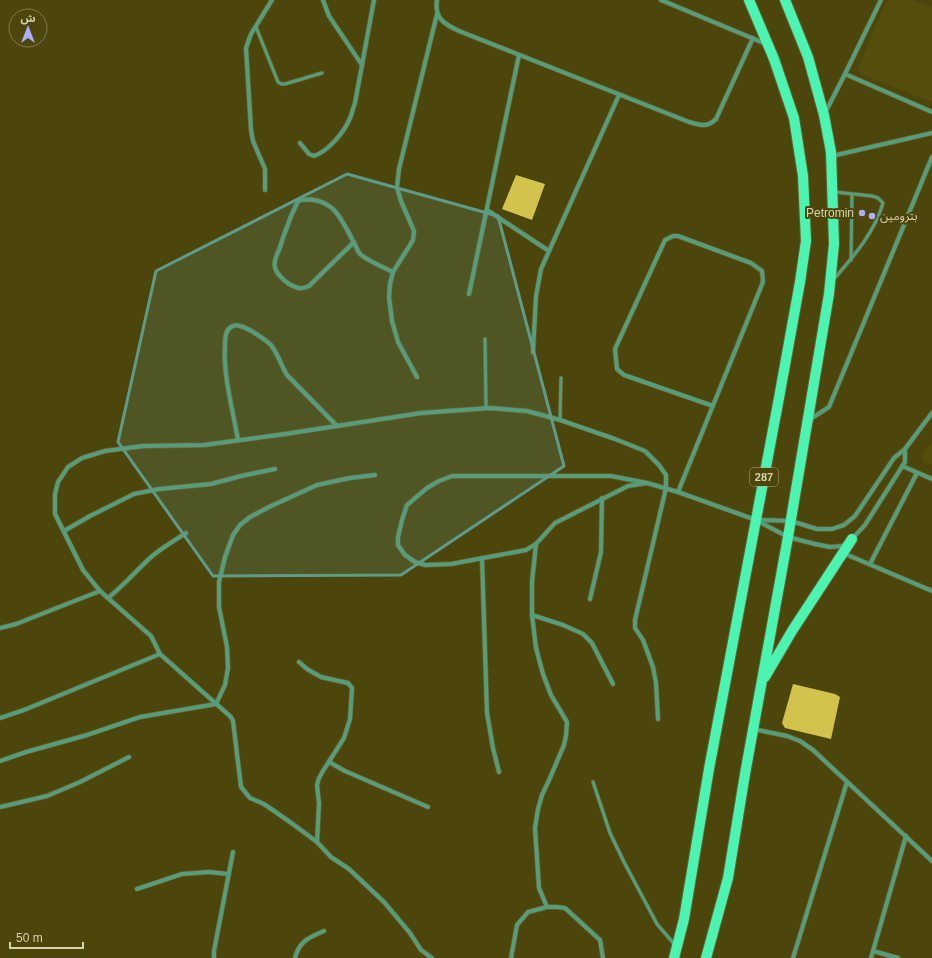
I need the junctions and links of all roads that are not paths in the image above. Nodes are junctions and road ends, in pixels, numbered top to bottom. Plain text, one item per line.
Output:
1 (272, 0) edge
2 (323, 0) edge
3 (374, 0) edge
4 (437, 0) edge
5 (661, 0) edge
6 (749, 0) edge
7 (785, 0) edge
8 (881, 0) edge
9 (437, 14) junction
10 (256, 26) junction
11 (753, 38) junction
12 (767, 44) junction
13 (519, 55) junction
14 (362, 65) junction
15 (322, 73) dead end
16 (845, 74) junction
17 (619, 95) junction
18 (932, 112) edge
19 (824, 115) junction
20 (932, 133) edge
21 (300, 143) dead end
22 (831, 156) junction
23 (932, 157) edge
24 (265, 190) dead end
25 (832, 191) junction
26 (852, 194) junction
27 (486, 210) junction
28 (354, 242) junction
29 (549, 252) junction
30 (851, 260) junction
31 (393, 272) junction
32 (830, 286) junction
33 (469, 294) dead end
34 (485, 339) dead end
35 (533, 352) dead end
36 (417, 377) dead end
37 (561, 378) dead end
38 (712, 406) junction
39 (486, 408) junction
40 (932, 413) edge
41 (560, 420) junction
42 (808, 421) junction
43 (337, 426) junction
44 (238, 440) junction
45 (905, 449) junction
46 (902, 466) junction
47 (275, 469) dead end
48 (917, 473) junction
49 (375, 475) dead end
50 (932, 479) edge
51 (647, 483) junction
52 (666, 488) junction
53 (678, 492) junction
54 (602, 498) junction
55 (756, 520) junction
56 (791, 521) junction
57 (64, 531) junction
58 (186, 533) dead end
59 (788, 537) junction
60 (852, 538) junction
61 (536, 544) junction
62 (843, 553) junction
63 (482, 558) junction
64 (870, 564) junction
65 (100, 591) junction
66 (932, 591) edge
67 (108, 598) junction
68 (590, 599) dead end
69 (532, 615) junction
70 (0, 628) edge
71 (160, 654) junction
72 (299, 662) dead end
73 (613, 684) dead end
74 (761, 684) junction
75 (216, 704) junction
76 (0, 718) edge
77 (658, 719) dead end
78 (753, 729) junction
79 (129, 756) dead end
80 (0, 761) edge
81 (329, 762) junction
82 (498, 772) dead end
83 (592, 782) dead end
84 (847, 782) junction
85 (0, 807) edge
86 (428, 807) dead end
87 (906, 836) junction
88 (317, 842) junction
89 (233, 852) dead end
90 (932, 861) edge
91 (228, 874) junction
92 (137, 889) dead end
93 (546, 907) junction
94 (324, 931) dead end
95 (676, 947) junction
96 (873, 951) junction
97 (214, 958) edge
98 (294, 958) edge
99 (432, 958) edge
100 (510, 958) edge
101 (602, 958) edge
102 (674, 958) edge
103 (706, 958) edge
104 (793, 958) edge
105 (871, 958) edge
106 (898, 958) edge

1 - 10 street
2 - 14 street
3 - 14 street
4 - 9 street
5 - 11 street
6 - 12 main road, 287
7 - 19 main road
8 - 16 street
9 - 13 street
9 - 31 street
10 - 15 lane
10 - 24 street
11 - 12 street
11 - 17 street
12 - 55 main road, 287
13 - 17 street
13 - 27 street
14 - 21 street
16 - 18 street
16 - 19 street
17 - 29 street
19 - 22 main road
20 - 22 street
22 - 25 main road
23 - 42 street
25 - 26 lane
25 - 32 main road
26 - 30 lane
26 - 30 lane
27 - 29 street
27 - 33 street
28 - 28 street
28 - 31 street
29 - 35 street
30 - 32 lane
31 - 36 street
32 - 42 main road
34 - 39 lane
37 - 41 lane
38 - 38 street
38 - 53 street
39 - 41 street
39 - 43 street
40 - 45 street
41 - 52 street
42 - 56 main road
43 - 44 street
43 - 44 street
44 - 57 street
45 - 46 street
45 - 56 street
46 - 48 street
46 - 60 street
47 - 57 street
48 - 50 street
48 - 64 street
49 - 75 street
51 - 52 street
51 - 54 street
51 - 63 street
52 - 53 street
52 - 77 street
53 - 55 street
54 - 61 street
54 - 68 street
55 - 56 street
55 - 59 street
55 - 95 main road, 287
56 - 59 main road
57 - 65 street
58 - 67 street
59 - 60 street
59 - 74 main road
60 - 62 main road
61 - 63 street
61 - 69 street
62 - 64 street
62 - 74 main road
63 - 82 street
64 - 66 street
65 - 67 street
65 - 70 street
67 - 71 street
69 - 73 street
69 - 93 street
71 - 75 street
71 - 76 street
72 - 81 street
74 - 78 main road
75 - 80 street
75 - 88 street
78 - 84 street
78 - 103 main road
79 - 85 street
81 - 86 street
81 - 88 street
83 - 95 lane
84 - 87 street
84 - 104 street
87 - 90 street
87 - 96 street
88 - 99 street
89 - 91 street
91 - 92 street
91 - 97 street
93 - 100 street
93 - 101 street
94 - 98 street
95 - 102 main road, 287
96 - 105 street
96 - 106 street

